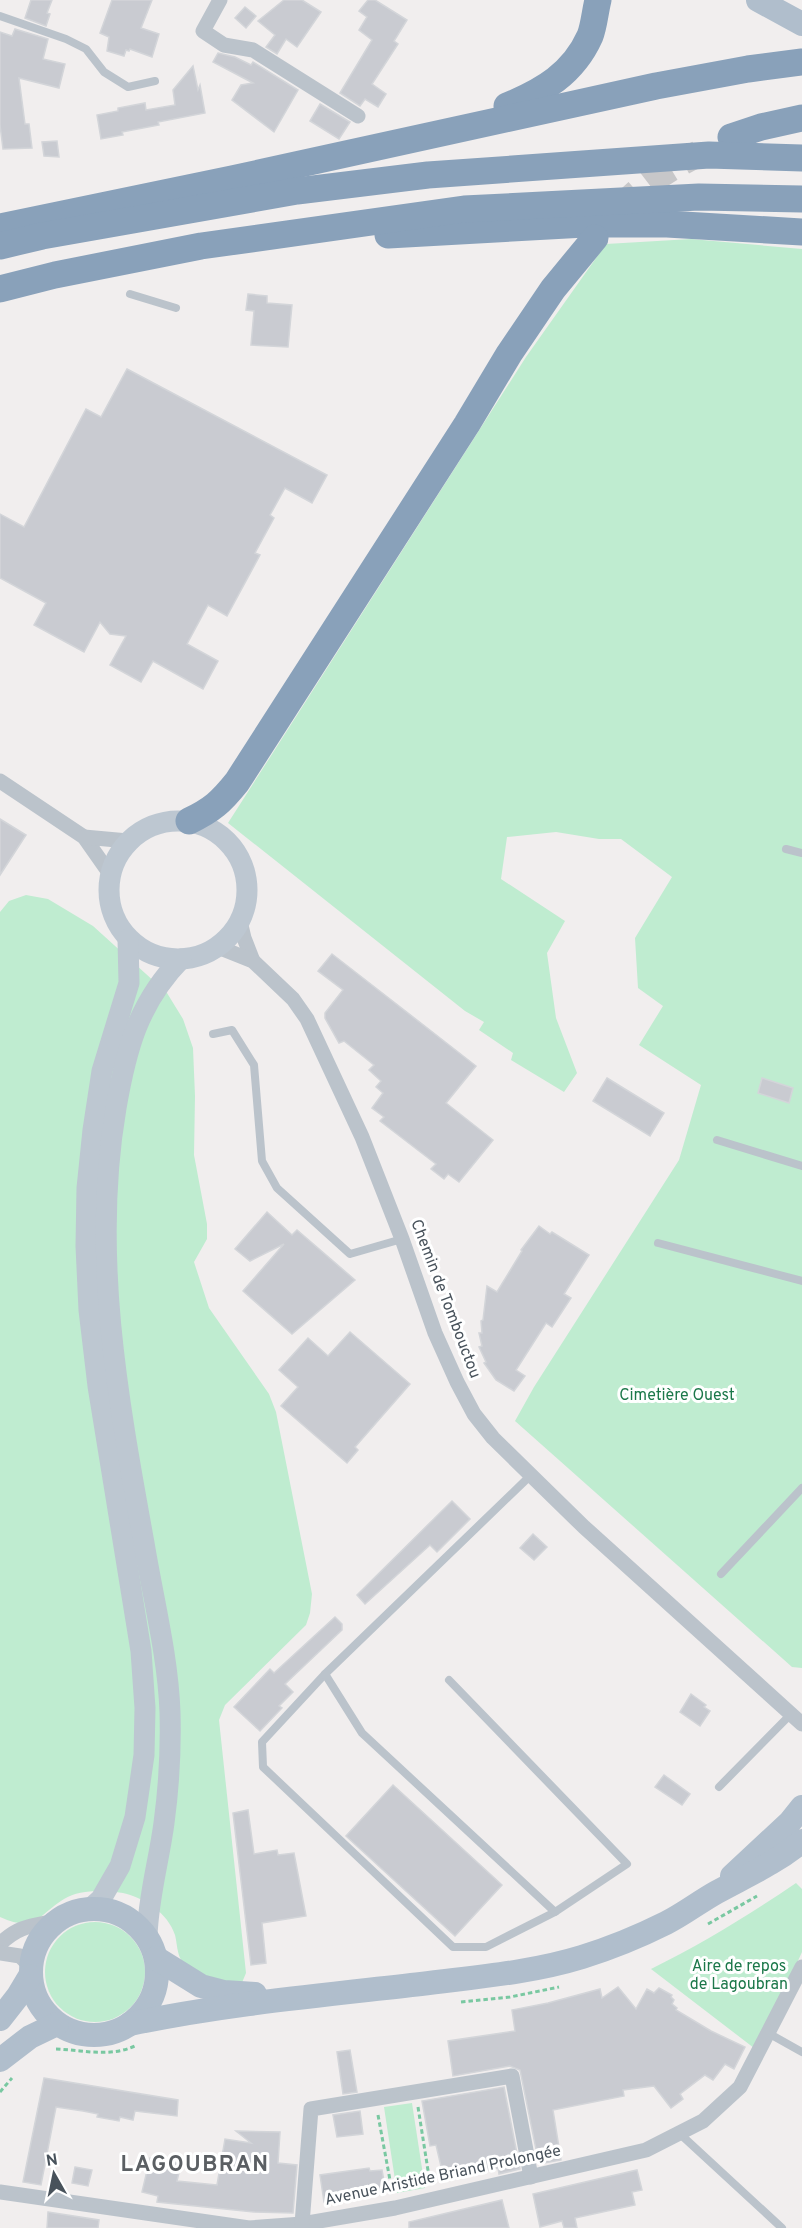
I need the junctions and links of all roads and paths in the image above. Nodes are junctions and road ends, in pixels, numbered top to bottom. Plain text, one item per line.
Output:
1 (220, 0) edge
2 (598, 0) edge
3 (781, 8) edge
4 (802, 14) edge
5 (0, 16) edge
6 (802, 62) edge
7 (155, 81) dead end
8 (358, 116) dead end
9 (802, 118) edge
10 (459, 128) junction
11 (732, 137) dead end
12 (802, 158) edge
13 (802, 199) edge
14 (0, 227) edge
15 (802, 232) edge
16 (595, 238) dead end
17 (0, 246) edge
18 (201, 246) junction
19 (0, 288) edge
20 (130, 294) dead end
21 (176, 308) dead end
22 (0, 781) edge
23 (189, 821) junction
24 (84, 837) junction
25 (128, 841) junction
26 (786, 849) dead end
27 (802, 853) edge
28 (110, 874) junction
29 (240, 921) junction
30 (128, 939) junction
31 (218, 947) junction
32 (181, 959) junction
33 (253, 961) junction
34 (213, 1034) dead end
35 (717, 1140) dead end
36 (802, 1166) edge
37 (402, 1239) junction
38 (658, 1243) dead end
39 (802, 1281) edge
40 (531, 1475) junction
41 (802, 1488) edge
42 (721, 1574) dead end
43 (325, 1674) junction
44 (449, 1680) dead end
45 (797, 1719) edge
46 (719, 1787) dead end
47 (802, 1807) edge
48 (802, 1841) edge
49 (715, 1893) junction
50 (90, 1909) junction
51 (555, 1912) junction
52 (56, 1921) junction
53 (0, 1944) edge
54 (152, 1947) junction
55 (0, 1953) edge
56 (802, 1967) edge
57 (31, 1971) junction
58 (314, 1996) junction
59 (0, 2019) edge
60 (57, 2024) junction
61 (130, 2025) junction
62 (768, 2033) junction
63 (802, 2052) edge
64 (0, 2060) edge
65 (415, 2092) junction
66 (375, 2099) junction
67 (679, 2133) junction
68 (531, 2177) junction
69 (0, 2192) edge
70 (433, 2200) junction
71 (394, 2208) junction
72 (302, 2224) junction
73 (249, 2228) edge
74 (782, 2228) edge

1 - 8 street
2 - 10 highway
3 - 4 lane
5 - 7 lane
6 - 10 highway
9 - 11 highway
10 - 14 highway
12 - 17 highway
13 - 18 highway
15 - 18 highway
16 - 23 highway
18 - 19 highway
20 - 21 lane
22 - 24 street
23 - 25 main road
23 - 29 main road
24 - 25 street
24 - 28 street
25 - 28 main road
26 - 27 lane
28 - 30 main road
29 - 31 main road
29 - 33 street, Chemin de Tombouctou
30 - 32 main road
30 - 50 main road
31 - 32 main road
31 - 33 street, Chemin de Tombouctou
32 - 54 main road
33 - 37 street, Chemin de Tombouctou
34 - 37 lane
35 - 36 lane
37 - 40 street, Chemin de Tombouctou
38 - 39 lane
40 - 43 lane
40 - 45 street, Chemin de Tombouctou
41 - 42 lane
43 - 51 lane
43 - 51 lane
44 - 51 lane
45 - 46 lane
47 - 49 main road
48 - 49 main road
49 - 58 main road
50 - 52 main road
50 - 54 main road
52 - 53 street
52 - 57 main road
54 - 58 main road
54 - 61 main road
55 - 57 street
56 - 62 street, Avenue Aristide Briand Prolongée
57 - 59 main road
57 - 60 main road
58 - 61 main road
60 - 61 main road
60 - 64 main road
62 - 63 lane
62 - 67 street, Avenue Aristide Briand Prolongée
65 - 66 street
65 - 68 street
65 - 70 path
66 - 71 path
66 - 72 street
67 - 68 street, Avenue Aristide Briand Prolongée
67 - 74 lane
68 - 70 street, Avenue Aristide Briand Prolongée
69 - 73 street, Avenue Aristide Briand Prolongée
70 - 71 street, Avenue Aristide Briand Prolongée
71 - 72 street, Avenue Aristide Briand Prolongée
72 - 73 street, Avenue Aristide Briand Prolongée

